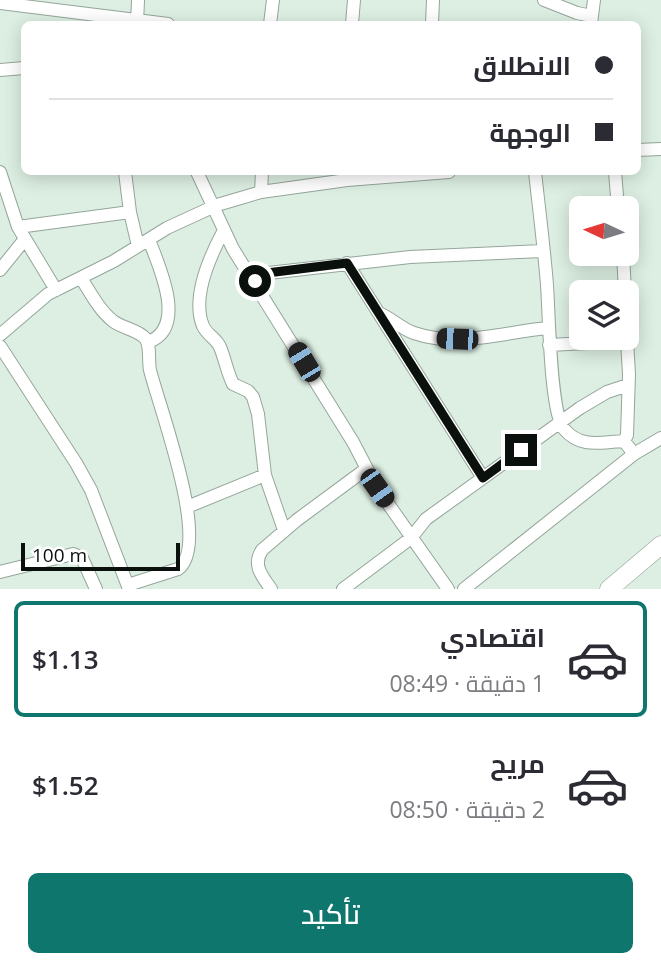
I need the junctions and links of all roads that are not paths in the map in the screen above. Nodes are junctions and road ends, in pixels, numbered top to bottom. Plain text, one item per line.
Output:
1 (138, 0) edge
2 (273, 0) edge
3 (354, 0) edge
4 (433, 0) edge
5 (544, 0) edge
6 (594, 0) edge
7 (0, 3) edge
8 (591, 20) edge
9 (130, 21) edge
10 (137, 21) edge
11 (270, 21) edge
12 (352, 21) edge
13 (432, 21) edge
14 (21, 68) edge
15 (0, 70) edge
16 (661, 149) edge
17 (641, 150) edge
18 (0, 172) edge
19 (125, 175) edge
20 (198, 175) edge
21 (262, 175) edge
22 (366, 175) edge
23 (535, 175) edge
24 (615, 175) edge
25 (346, 176) edge
26 (261, 192) junction
27 (617, 196) edge
28 (212, 207) junction
29 (130, 212) junction
30 (18, 227) junction
31 (223, 230) junction
32 (25, 239) junction
33 (144, 243) junction
34 (543, 251) junction
35 (347, 263) junction
36 (0, 270) edge
37 (251, 275) junction
38 (80, 278) junction
39 (56, 290) junction
40 (378, 312) junction
41 (548, 328) junction
42 (0, 335) edge
43 (148, 342) junction
44 (569, 344) edge
45 (0, 345) edge
46 (549, 345) junction
47 (627, 350) edge
48 (628, 385) junction
49 (560, 422) junction
50 (661, 438) edge
51 (624, 441) junction
52 (634, 454) junction
53 (366, 469) junction
54 (265, 475) junction
55 (483, 478) junction
56 (187, 507) junction
57 (284, 530) junction
58 (411, 538) junction
59 (661, 545) edge
60 (0, 572) edge
61 (129, 587) edge
62 (96, 589) edge
63 (271, 589) edge
64 (343, 589) edge
65 (447, 589) edge
66 (464, 589) edge
67 (609, 589) edge

1 - 10 street
2 - 11 street
3 - 12 street
4 - 13 street
5 - 8 street
6 - 8 street
7 - 9 street
14 - 15 street
16 - 17 street
18 - 30 street
19 - 29 street
20 - 28 street
21 - 26 street
22 - 25 street
23 - 34 street
24 - 27 street
25 - 26 street
26 - 28 street
28 - 31 street
28 - 33 street
29 - 30 street
29 - 33 street
30 - 32 street
31 - 37 street
31 - 54 street
32 - 36 street
32 - 39 street
33 - 38 street
33 - 43 street
34 - 35 street
34 - 41 street
35 - 37 street
35 - 40 street
37 - 53 street
38 - 39 street
38 - 43 street
39 - 42 street
40 - 41 street
40 - 55 street
41 - 46 street
43 - 56 street
44 - 46 street
45 - 61 street
46 - 49 street
47 - 48 street
48 - 49 street
48 - 51 street
49 - 51 street
49 - 55 street
50 - 52 street
51 - 52 street
52 - 66 street
53 - 57 street
53 - 58 street
54 - 56 street
54 - 57 street
55 - 58 street
56 - 61 street
57 - 63 street
58 - 64 street
58 - 65 street
59 - 67 main road
60 - 62 street

